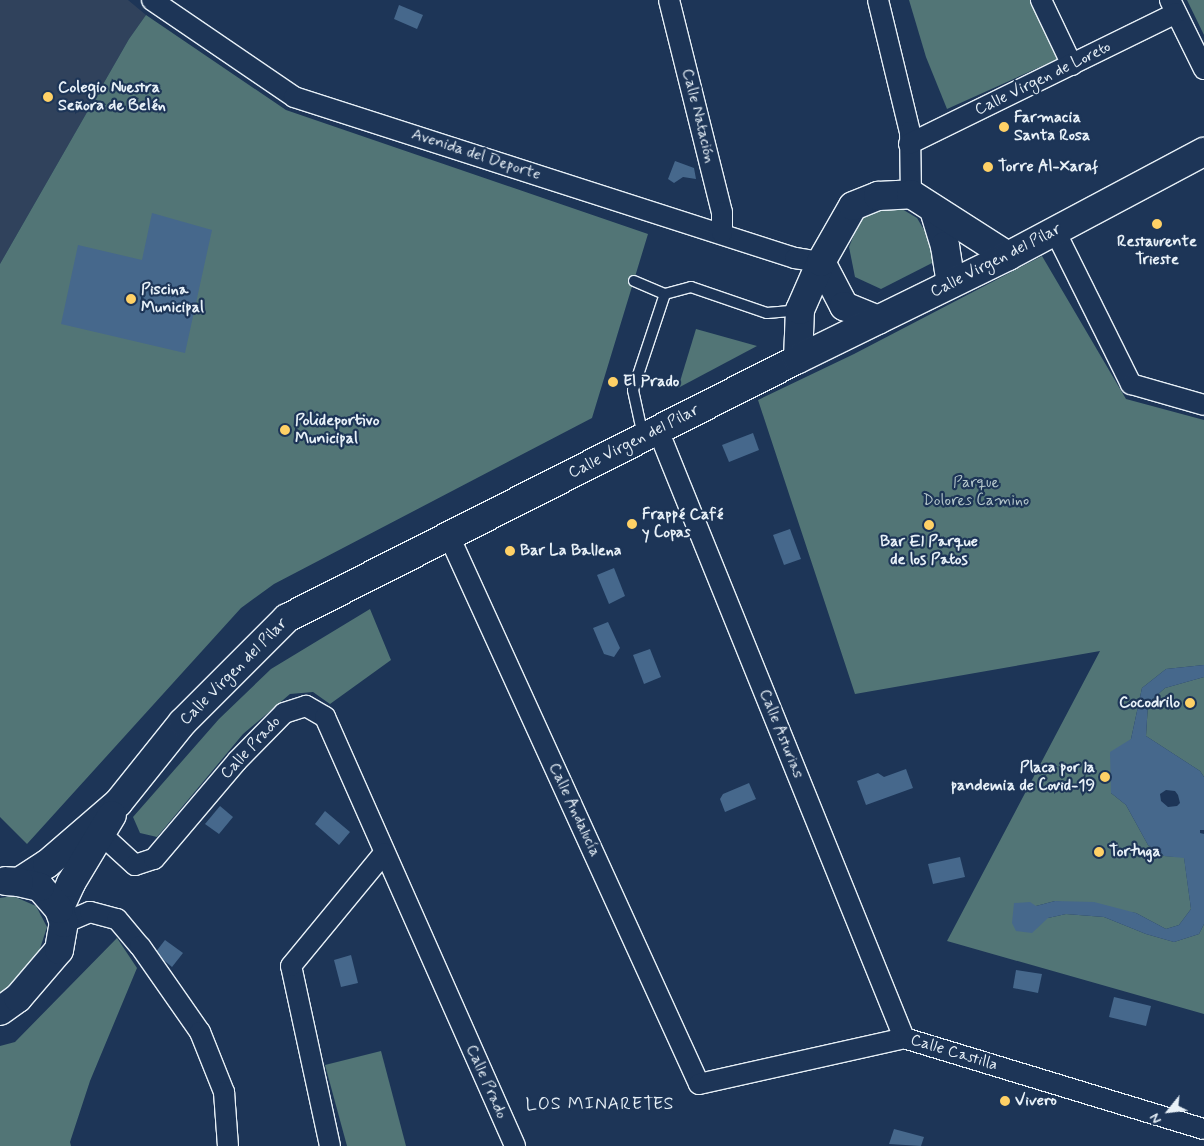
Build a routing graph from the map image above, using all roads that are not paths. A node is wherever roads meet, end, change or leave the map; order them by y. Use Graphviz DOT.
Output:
graph roads {
  1 [pos="152,0"];
  2 [pos="669,0"];
  3 [pos="878,0"];
  4 [pos="1041,0"];
  5 [pos="1173,7"];
  6 [pos="1072,65"];
  7 [pos="1204,69"];
  8 [pos="909,144"];
  9 [pos="1204,152"];
  10 [pos="911,194"];
  11 [pos="934,210"];
  12 [pos="1055,231"];
  13 [pos="722,233"];
  14 [pos="1008,256"];
  15 [pos="821,262"];
  16 [pos="634,281"];
  17 [pos="950,284"];
  18 [pos="665,294"];
  19 [pos="800,310"];
  20 [pos="878,320"];
  21 [pos="798,359"];
  22 [pos="1204,405"];
  23 [pos="651,434"];
  24 [pos="449,536"];
  25 [pos="118,803"];
  26 [pos="101,834"];
  27 [pos="384,853"];
  28 [pos="10,882"];
  29 [pos="62,916"];
  30 [pos="0,1011"];
  31 [pos="904,1038"];
  32 [pos="699,1084"];
  33 [pos="1204,1129"];
  34 [pos="228,1146"];
  35 [pos="330,1146"];
  36 [pos="514,1146"];
  1 -- 13 [label="street, Avenida del Deporte"];
  2 -- 13 [label="street, Calle Natación"];
  3 -- 8 [label="street"];
  4 -- 6 [label="street"];
  5 -- 6 [label="street, Calle Virgen de Loreto"];
  5 -- 7 [label="street"];
  6 -- 8 [label="street, Calle Virgen de Loreto"];
  8 -- 10 [label="street"];
  9 -- 12 [label="main road, Calle Virgen del Pilar"];
  10 -- 11 [label="main road"];
  10 -- 15 [label="main road"];
  11 -- 14 [label="main road"];
  11 -- 17 [label="main road"];
  12 -- 14 [label="main road, Calle Virgen del Pilar"];
  12 -- 22 [label="street"];
  13 -- 15 [label="street, Avenida del Deporte"];
  14 -- 17 [label="main road, Calle Virgen del Pilar"];
  15 -- 19 [label="main road"];
  15 -- 20 [label="main road"];
  16 -- 18 [label="lane"];
  17 -- 20 [label="main road, Calle Virgen del Pilar"];
  18 -- 19 [label="lane"];
  18 -- 23 [label="lane"];
  19 -- 21 [label="main road"];
  20 -- 21 [label="main road, Calle Virgen del Pilar"];
  21 -- 23 [label="main road, Calle Virgen del Pilar"];
  23 -- 24 [label="main road, Calle Virgen del Pilar"];
  23 -- 31 [label="street, Calle Asturias"];
  24 -- 25 [label="main road, Calle Virgen del Pilar"];
  24 -- 32 [label="street, Calle Andalucía"];
  25 -- 26 [label="main road, Calle Virgen del Pilar"];
  25 -- 28 [label="main road, Calle Virgen del Pilar"];
  26 -- 27 [label="street, Calle Prado"];
  26 -- 29 [label="main road, Calle Virgen del Pilar"];
  27 -- 35 [label="street"];
  27 -- 36 [label="street, Calle Prado"];
  28 -- 29 [label="main road"];
  29 -- 30 [label="main road, Calle Virgen del Pilar"];
  29 -- 34 [label="street"];
  31 -- 32 [label="street, Calle Castilla"];
  31 -- 33 [label="street, Calle Castilla"];
}
